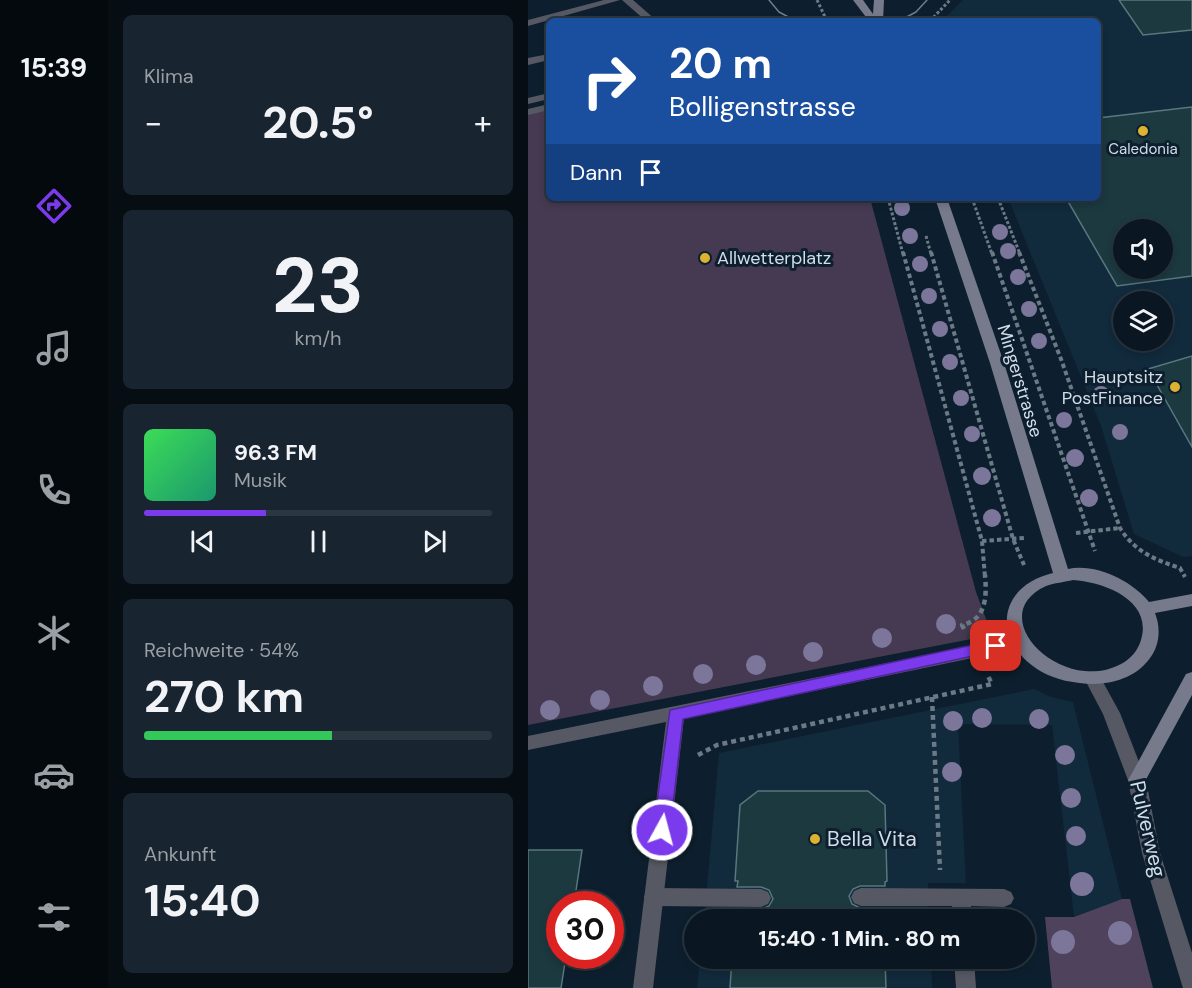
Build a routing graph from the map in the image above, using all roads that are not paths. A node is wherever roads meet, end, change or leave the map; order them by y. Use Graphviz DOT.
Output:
graph roads {
  1 [pos="615,0"];
  2 [pos="627,0"];
  3 [pos="858,0"];
  4 [pos="879,0"];
  5 [pos="567,17"];
  6 [pos="648,18"];
  7 [pos="873,18"];
  8 [pos="876,18"];
  9 [pos="546,20"];
  10 [pos="528,23"];
  11 [pos="546,58"];
  12 [pos="528,60"];
  13 [pos="546,97"];
  14 [pos="528,101"];
  15 [pos="546,108"];
  16 [pos="528,112"];
  17 [pos="942,201"];
  18 [pos="1062,575"];
  19 [pos="1192,600"];
  20 [pos="1145,609"];
  21 [pos="1020,642"];
  22 [pos="1092,678"];
  23 [pos="1192,679"];
  24 [pos="676,714"];
  25 [pos="528,743"];
  26 [pos="1137,780"];
  27 [pos="654,897"];
  28 [pos="761,897"];
  29 [pos="861,897"];
  30 [pos="951,898"];
  31 [pos="1004,898"];
  32 [pos="956,909"];
  33 [pos="965,969"];
  34 [pos="1192,985"];
  35 [pos="643,988"];
  36 [pos="966,988"];
  1 -- 5 [label="street"];
  2 -- 6 [label="street"];
  3 -- 7 [label="main road"];
  4 -- 8 [label="main road"];
  9 -- 10 [label="street"];
  11 -- 12 [label="street"];
  13 -- 14 [label="street"];
  15 -- 16 [label="street"];
  17 -- 18 [label="main road, Mingerstrasse"];
  18 -- 20 [label="main road"];
  18 -- 21 [label="main road"];
  19 -- 20 [label="main road"];
  20 -- 22 [label="main road"];
  21 -- 22 [label="main road"];
  21 -- 24 [label="street"];
  22 -- 26 [label="street, Pulverweg"];
  23 -- 26 [label="main road"];
  24 -- 25 [label="street"];
  24 -- 27 [label="street"];
  26 -- 34 [label="street, Pulverweg"];
  27 -- 28 [label="street"];
  27 -- 35 [label="street"];
  29 -- 30 [label="street"];
  30 -- 31 [label="street"];
  30 -- 32 [label="street"];
  33 -- 36 [label="street"];
}
